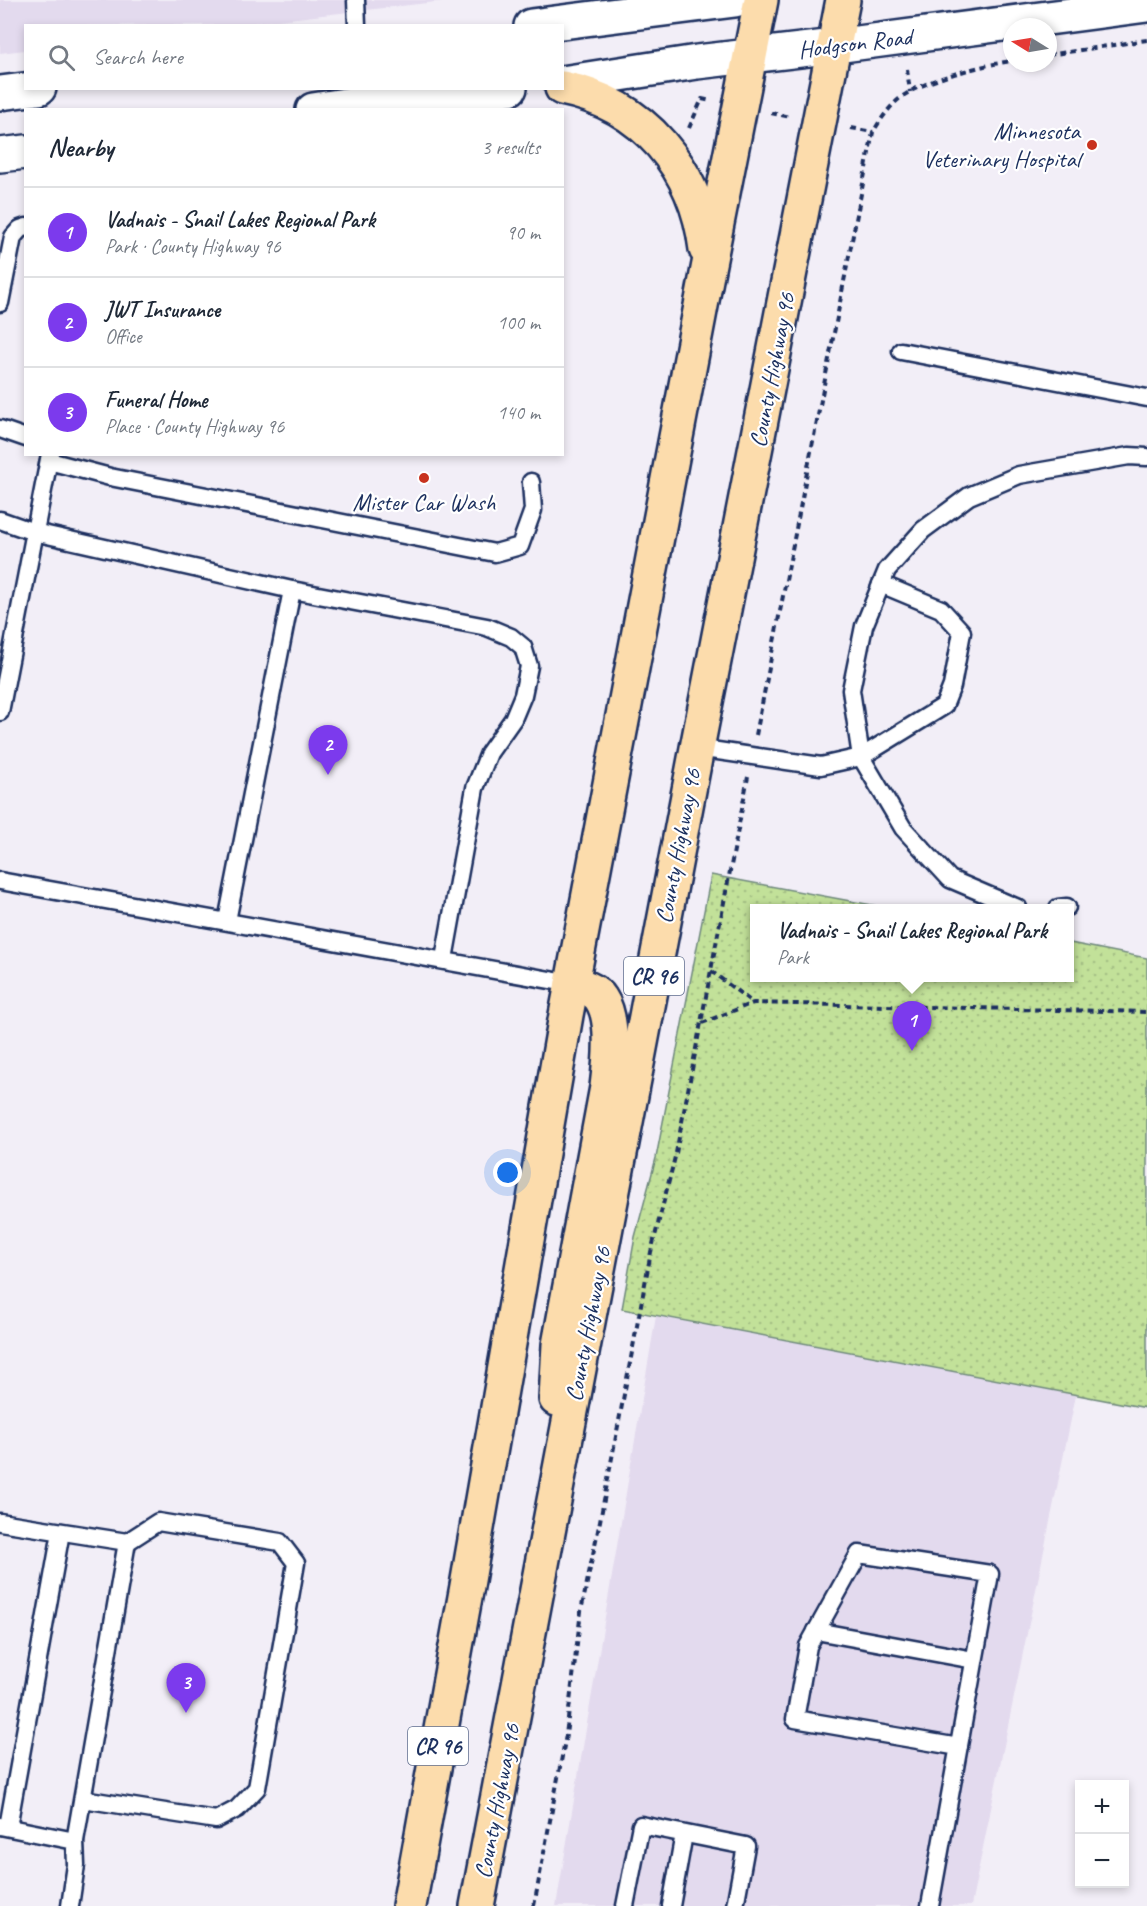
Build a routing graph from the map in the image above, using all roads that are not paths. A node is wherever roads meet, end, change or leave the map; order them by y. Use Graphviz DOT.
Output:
graph roads {
  1 [pos="356,0"];
  2 [pos="735,0"];
  3 [pos="761,0"];
  4 [pos="843,0"];
  5 [pos="1147,5"];
  6 [pos="357,24"];
  7 [pos="547,24"];
  8 [pos="836,46"];
  9 [pos="751,55"];
  10 [pos="564,83"];
  11 [pos="564,88"];
  12 [pos="24,90"];
  13 [pos="487,90"];
  14 [pos="0,93"];
  15 [pos="325,108"];
  16 [pos="24,152"];
  17 [pos="0,155"];
  18 [pos="19,232"];
  19 [pos="708,269"];
  20 [pos="0,303"];
  21 [pos="901,351"];
  22 [pos="1147,398"];
  23 [pos="0,429"];
  24 [pos="24,437"];
  25 [pos="1147,457"];
  26 [pos="49,458"];
  27 [pos="531,482"];
  28 [pos="0,520"];
  29 [pos="34,532"];
  30 [pos="881,584"];
  31 [pos="292,590"];
  32 [pos="0,712"];
  33 [pos="697,748"];
  34 [pos="861,757"];
  35 [pos="0,881"];
  36 [pos="1007,904"];
  37 [pos="227,921"];
  38 [pos="444,959"];
  39 [pos="572,984"];
  40 [pos="551,1517"];
  41 [pos="0,1522"];
  42 [pos="61,1532"];
  43 [pos="127,1542"];
  44 [pos="816,1631"];
  45 [pos="974,1660"];
  46 [pos="959,1747"];
  47 [pos="83,1799"];
  48 [pos="4,1826"];
  49 [pos="684,1834"];
  50 [pos="75,1841"];
  51 [pos="70,1906"];
  52 [pos="409,1906"];
  53 [pos="477,1906"];
  54 [pos="625,1906"];
  55 [pos="671,1906"];
  56 [pos="735,1906"];
  57 [pos="930,1906"];
  1 -- 6 [label="lane"];
  2 -- 7 [label="main road"];
  3 -- 9 [label="main road, CR 96"];
  4 -- 8 [label="main road, County Highway 96 / CR 96"];
  5 -- 8 [label="main road, Hodgson Road"];
  8 -- 9 [label="main road, Hodgson Road"];
  8 -- 33 [label="main road, County Highway 96 / CR 96"];
  9 -- 10 [label="main road, Hodgson Road"];
  9 -- 19 [label="main road, CR 96"];
  11 -- 19 [label="main road"];
  12 -- 14 [label="main road"];
  13 -- 15 [label="main road"];
  16 -- 17 [label="main road"];
  18 -- 20 [label="lane"];
  19 -- 39 [label="main road, CR 96"];
  21 -- 22 [label="lane"];
  23 -- 24 [label="lane"];
  25 -- 30 [label="lane"];
  26 -- 27 [label="lane"];
  26 -- 29 [label="lane"];
  28 -- 29 [label="lane"];
  29 -- 31 [label="lane"];
  29 -- 32 [label="lane"];
  30 -- 34 [label="lane"];
  30 -- 34 [label="lane"];
  31 -- 37 [label="lane"];
  31 -- 38 [label="lane"];
  33 -- 34 [label="lane"];
  33 -- 40 [label="main road, County Highway 96 / CR 96"];
  34 -- 36 [label="lane"];
  35 -- 37 [label="lane"];
  37 -- 38 [label="lane"];
  38 -- 39 [label="lane"];
  39 -- 40 [label="main road"];
  39 -- 52 [label="main road, CR 96"];
  40 -- 53 [label="main road, County Highway 96 / CR 96"];
  41 -- 42 [label="lane"];
  42 -- 43 [label="lane"];
  42 -- 48 [label="lane"];
  43 -- 47 [label="lane"];
  43 -- 47 [label="lane"];
  44 -- 45 [label="lane"];
  44 -- 45 [label="lane"];
  44 -- 46 [label="lane"];
  45 -- 46 [label="lane"];
  46 -- 57 [label="lane"];
  47 -- 50 [label="lane"];
  48 -- 50 [label="lane"];
  49 -- 54 [label="lane"];
  49 -- 55 [label="lane"];
  49 -- 56 [label="lane"];
  50 -- 51 [label="lane"];
}
